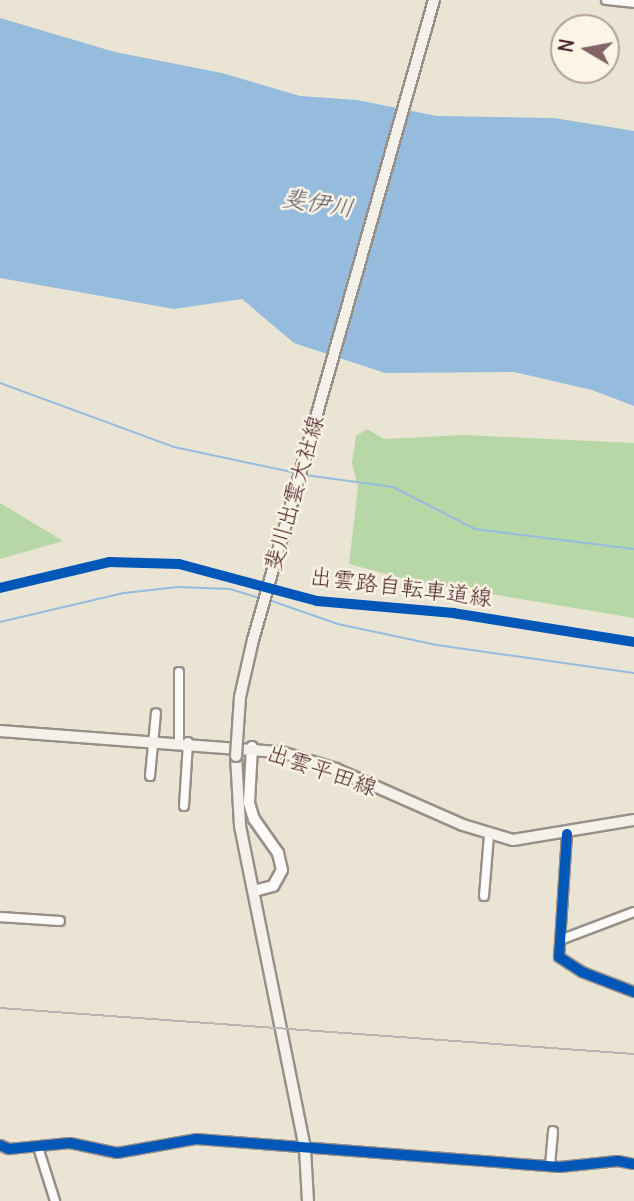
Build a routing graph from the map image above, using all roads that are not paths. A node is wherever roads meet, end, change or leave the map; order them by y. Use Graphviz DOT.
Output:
graph roads {
  1 [pos="434,0"];
  2 [pos="606,0"];
  3 [pos="634,3"];
  4 [pos="178,672"];
  5 [pos="156,713"];
  6 [pos="0,731"];
  7 [pos="153,740"];
  8 [pos="184,742"];
  9 [pos="252,747"];
  10 [pos="150,776"];
  11 [pos="184,806"];
  12 [pos="634,820"];
  13 [pos="567,834"];
  14 [pos="489,835"];
  15 [pos="254,891"];
  16 [pos="484,896"];
  17 [pos="634,912"];
  18 [pos="0,917"];
  19 [pos="60,921"];
  20 [pos="560,940"];
  21 [pos="634,992"];
  22 [pos="553,1131"];
  23 [pos="0,1145"];
  24 [pos="38,1147"];
  25 [pos="304,1149"];
  26 [pos="634,1164"];
  27 [pos="550,1166"];
  28 [pos="55,1201"];
  29 [pos="307,1201"];
  1 -- 15 [label="main road, 斐川出雲大社線, bridge"];
  2 -- 3 [label="street"];
  4 -- 8 [label="street"];
  5 -- 7 [label="street"];
  6 -- 7 [label="main road, 出雲平田線"];
  7 -- 8 [label="main road, 出雲平田線"];
  7 -- 10 [label="street"];
  8 -- 9 [label="main road, 出雲平田線"];
  8 -- 11 [label="street"];
  9 -- 14 [label="main road, 出雲平田線"];
  9 -- 15 [label="street"];
  12 -- 13 [label="main road, 出雲平田線"];
  13 -- 14 [label="main road, 出雲平田線"];
  13 -- 20 [label="street"];
  14 -- 16 [label="street"];
  15 -- 25 [label="main road, 斐川出雲大社線"];
  17 -- 20 [label="street"];
  18 -- 19 [label="street"];
  20 -- 21 [label="street"];
  22 -- 27 [label="street"];
  23 -- 24 [label="street"];
  24 -- 25 [label="street"];
  24 -- 28 [label="street"];
  25 -- 27 [label="street"];
  25 -- 29 [label="main road, 斐川出雲大社線"];
  26 -- 27 [label="street"];
}
